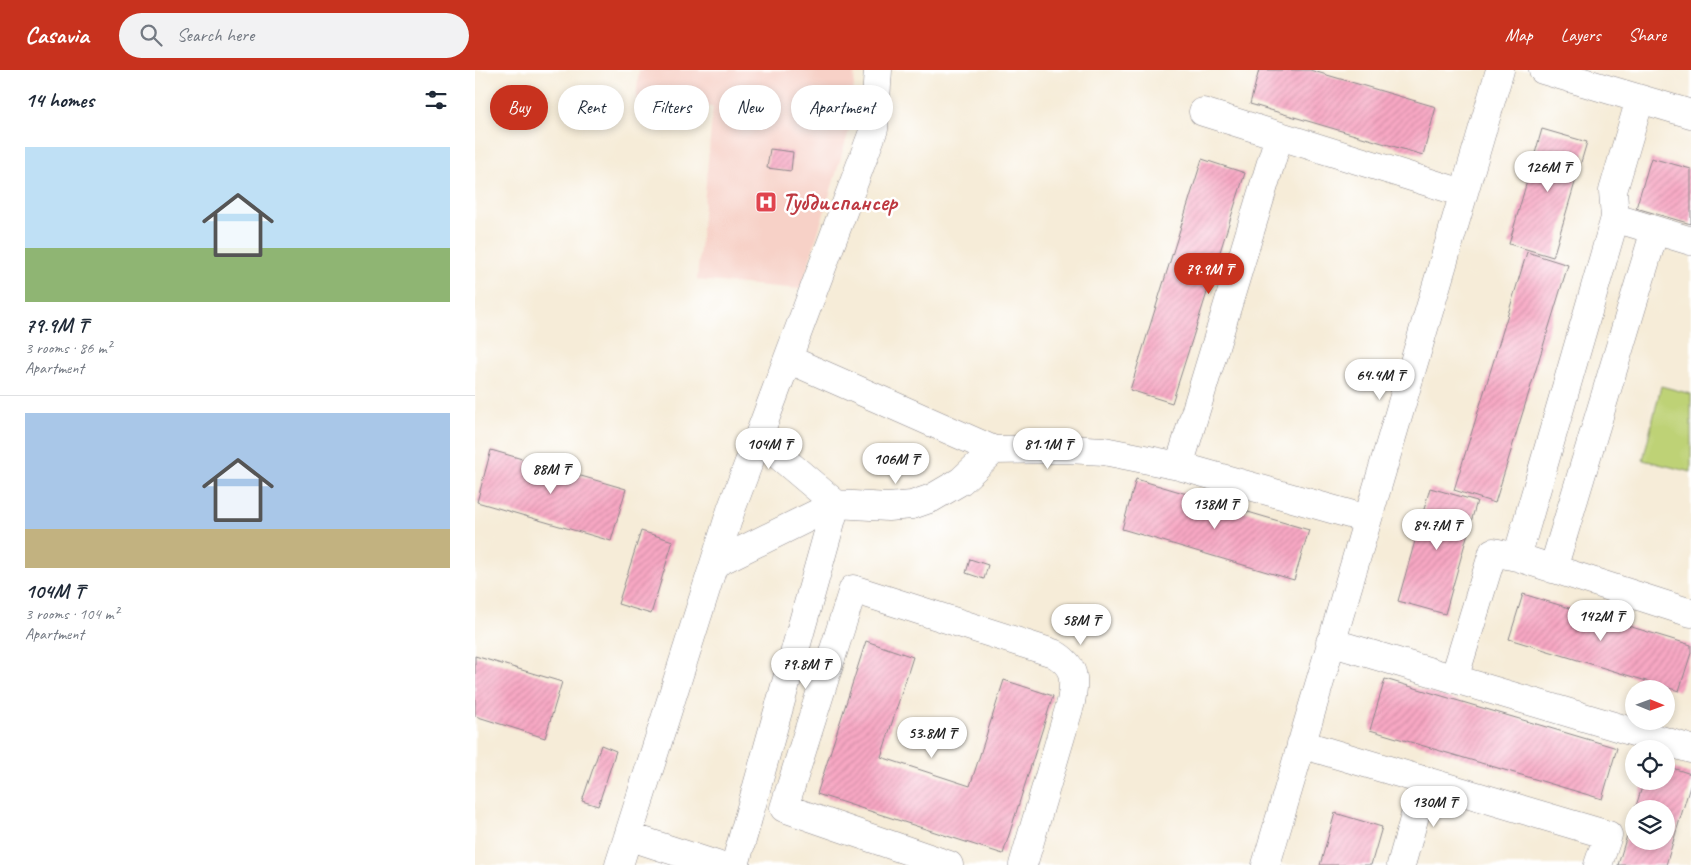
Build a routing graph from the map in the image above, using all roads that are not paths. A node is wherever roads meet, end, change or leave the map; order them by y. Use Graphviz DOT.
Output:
graph roads {
  1 [pos="878,70"];
  2 [pos="1500,70"];
  3 [pos="1543,70"];
  4 [pos="1641,99"];
  5 [pos="1203,112"];
  6 [pos="1691,114"];
  7 [pos="1279,136"];
  8 [pos="1463,193"];
  9 [pos="1615,218"];
  10 [pos="1655,230"];
  11 [pos="1691,241"];
  12 [pos="788,359"];
  13 [pos="759,438"];
  14 [pos="994,450"];
  15 [pos="1179,466"];
  16 [pos="836,504"];
  17 [pos="1367,519"];
  18 [pos="1517,557"];
  19 [pos="714,564"];
  20 [pos="1553,569"];
  21 [pos="1691,613"];
  22 [pos="1330,642"];
  23 [pos="1454,679"];
  24 [pos="1301,744"];
  25 [pos="1691,749"];
  26 [pos="1425,780"];
  27 [pos="628,836"];
  28 [pos="619,865"];
  29 [pos="717,865"];
  30 [pos="735,865"];
  31 [pos="949,865"];
  32 [pos="1023,865"];
  33 [pos="1266,865"];
  34 [pos="1401,865"];
  35 [pos="1598,865"];
  1 -- 12 [label="street"];
  2 -- 8 [label="street"];
  3 -- 4 [label="street"];
  4 -- 6 [label="street"];
  4 -- 9 [label="street"];
  5 -- 7 [label="street"];
  7 -- 8 [label="street"];
  7 -- 15 [label="street"];
  8 -- 17 [label="street"];
  9 -- 10 [label="street"];
  9 -- 18 [label="street"];
  10 -- 11 [label="street"];
  10 -- 20 [label="street"];
  12 -- 13 [label="street"];
  12 -- 14 [label="street"];
  13 -- 16 [label="street"];
  13 -- 19 [label="street"];
  14 -- 15 [label="street"];
  14 -- 16 [label="street"];
  15 -- 17 [label="street"];
  16 -- 19 [label="street"];
  16 -- 30 [label="street"];
  17 -- 22 [label="street"];
  18 -- 20 [label="street"];
  18 -- 23 [label="street"];
  19 -- 27 [label="street"];
  20 -- 21 [label="street"];
  22 -- 23 [label="street"];
  22 -- 24 [label="street"];
  23 -- 25 [label="street"];
  24 -- 26 [label="street"];
  24 -- 33 [label="street"];
  26 -- 34 [label="street"];
  26 -- 35 [label="street"];
  27 -- 28 [label="street"];
  27 -- 29 [label="street"];
  31 -- 32 [label="street"];
}
